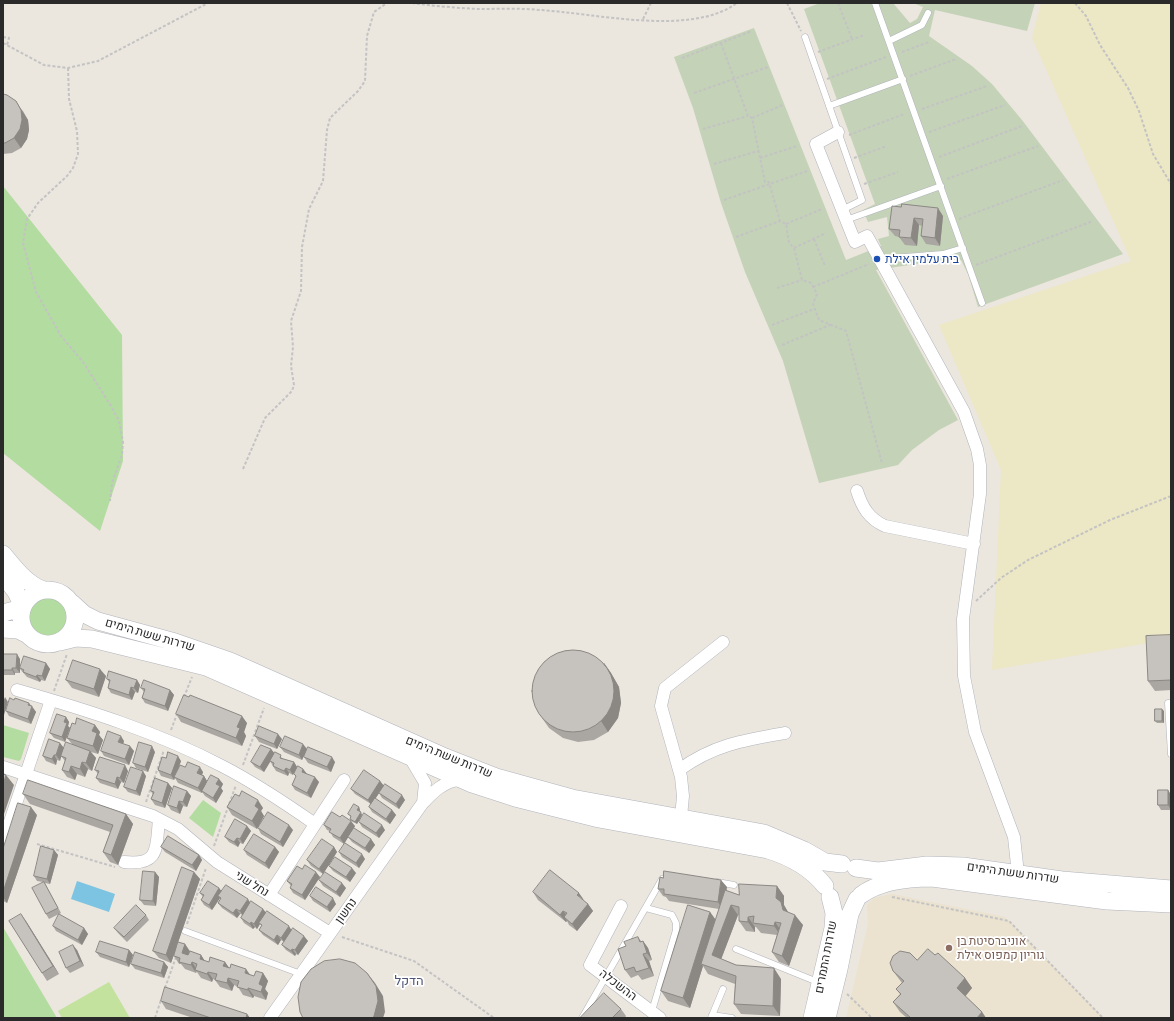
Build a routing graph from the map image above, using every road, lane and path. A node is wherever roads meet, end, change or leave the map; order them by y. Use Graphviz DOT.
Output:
graph roads {
  1 [pos="208,3"];
  2 [pos="387,3"];
  3 [pos="412,3"];
  4 [pos="651,3"];
  5 [pos="737,3"];
  6 [pos="787,3"];
  7 [pos="838,3"];
  8 [pos="875,3"];
  9 [pos="1075,3"];
  10 [pos="928,13"];
  11 [pos="643,19"];
  12 [pos="752,31"];
  13 [pos="864,35"];
  14 [pos="3,37"];
  15 [pos="805,37"];
  16 [pos="852,40"];
  17 [pos="889,42"];
  18 [pos="929,42"];
  19 [pos="3,43"];
  20 [pos="721,43"];
  21 [pos="7,45"];
  22 [pos="811,55"];
  23 [pos="894,55"];
  24 [pos="886,57"];
  25 [pos="682,58"];
  26 [pos="956,59"];
  27 [pos="768,67"];
  28 [pos="68,68"];
  29 [pos="734,79"];
  30 [pos="903,79"];
  31 [pos="820,81"];
  32 [pos="987,86"];
  33 [pos="694,93"];
  34 [pos="1005,105"];
  35 [pos="783,106"];
  36 [pos="829,106"];
  37 [pos="914,112"];
  38 [pos="904,114"];
  39 [pos="748,116"];
  40 [pos="752,118"];
  41 [pos="1022,126"];
  42 [pos="703,129"];
  43 [pos="922,134"];
  44 [pos="839,136"];
  45 [pos="797,146"];
  46 [pos="887,146"];
  47 [pos="1038,146"];
  48 [pos="758,151"];
  49 [pos="760,158"];
  50 [pos="931,160"];
  51 [pos="848,161"];
  52 [pos="714,164"];
  53 [pos="807,171"];
  54 [pos="898,172"];
  55 [pos="1063,180"];
  56 [pos="940,184"];
  57 [pos="1171,184"];
  58 [pos="770,185"];
  59 [pos="858,187"];
  60 [pos="724,200"];
  61 [pos="822,210"];
  62 [pos="844,215"];
  63 [pos="780,221"];
  64 [pos="953,221"];
  65 [pos="1093,221"];
  66 [pos="786,224"];
  67 [pos="826,233"];
  68 [pos="736,237"];
  69 [pos="814,239"];
  70 [pos="794,248"];
  71 [pos="963,248"];
  72 [pos="880,259"];
  73 [pos="825,266"];
  74 [pos="970,267"];
  75 [pos="802,280"];
  76 [pos="813,287"];
  77 [pos="777,288"];
  78 [pos="982,303"];
  79 [pos="814,309"];
  80 [pos="772,325"];
  81 [pos="830,325"];
  82 [pos="782,345"];
  83 [pos="882,462"];
  84 [pos="243,469"];
  85 [pos="857,491"];
  86 [pos="1171,496"];
  87 [pos="110,501"];
  88 [pos="974,544"];
  89 [pos="3,554"];
  90 [pos="3,575"];
  91 [pos="3,582"];
  92 [pos="44,590"];
  93 [pos="3,596"];
  94 [pos="974,602"];
  95 [pos="72,603"];
  96 [pos="22,607"];
  97 [pos="3,613"];
  98 [pos="3,628"];
  99 [pos="28,636"];
  100 [pos="66,640"];
  101 [pos="723,642"];
  102 [pos="17,690"];
  103 [pos="51,700"];
  104 [pos="1171,703"];
  105 [pos="785,733"];
  106 [pos="1171,754"];
  107 [pos="409,756"];
  108 [pos="3,767"];
  109 [pos="679,770"];
  110 [pos="26,774"];
  111 [pos="461,779"];
  112 [pos="344,780"];
  113 [pos="422,804"];
  114 [pos="681,817"];
  115 [pos="160,819"];
  116 [pos="315,824"];
  117 [pos="3,839"];
  118 [pos="37,844"];
  119 [pos="121,865"];
  120 [pos="849,866"];
  121 [pos="666,873"];
  122 [pos="1018,874"];
  123 [pos="711,881"];
  124 [pos="734,885"];
  125 [pos="1171,889"];
  126 [pos="828,892"];
  127 [pos="269,895"];
  128 [pos="889,896"];
  129 [pos="859,897"];
  130 [pos="1171,904"];
  131 [pos="621,906"];
  132 [pos="646,908"];
  133 [pos="185,931"];
  134 [pos="330,933"];
  135 [pos="736,949"];
  136 [pos="301,974"];
  137 [pos="607,977"];
  138 [pos="829,984"];
  139 [pos="723,989"];
  140 [pos="656,1015"];
  141 [pos="711,1017"];
  142 [pos="270,1018"];
  143 [pos="494,1018"];
  144 [pos="582,1018"];
  145 [pos="732,1018"];
  146 [pos="812,1018"];
  147 [pos="827,1018"];
  148 [pos="872,1018"];
  149 [pos="1103,1018"];
  1 -- 28 [label="path"];
  2 -- 84 [label="path"];
  3 -- 11 [label="path"];
  4 -- 11 [label="path"];
  5 -- 11 [label="path"];
  6 -- 15 [label="path"];
  7 -- 16 [label="path"];
  8 -- 17 [label="lane"];
  9 -- 57 [label="path"];
  10 -- 17 [label="lane"];
  12 -- 20 [label="path"];
  13 -- 16 [label="path"];
  14 -- 21 [label="path"];
  15 -- 22 [label="lane"];
  16 -- 22 [label="path"];
  17 -- 23 [label="lane"];
  18 -- 23 [label="path"];
  19 -- 21 [label="path"];
  20 -- 25 [label="path"];
  20 -- 29 [label="path"];
  21 -- 28 [label="path"];
  22 -- 31 [label="lane"];
  23 -- 30 [label="lane"];
  24 -- 31 [label="path"];
  26 -- 30 [label="path"];
  27 -- 29 [label="path"];
  28 -- 87 [label="path"];
  29 -- 33 [label="path"];
  29 -- 39 [label="path"];
  30 -- 36 [label="lane"];
  30 -- 37 [label="lane"];
  31 -- 36 [label="lane"];
  32 -- 37 [label="path"];
  34 -- 43 [label="path"];
  35 -- 40 [label="path"];
  36 -- 44 [label="lane"];
  37 -- 43 [label="lane"];
  38 -- 44 [label="path"];
  39 -- 40 [label="path"];
  39 -- 42 [label="path"];
  40 -- 48 [label="path"];
  41 -- 50 [label="path"];
  43 -- 50 [label="lane"];
  44 -- 51 [label="lane"];
  44 -- 62 [label="street"];
  45 -- 49 [label="path"];
  46 -- 51 [label="path"];
  47 -- 56 [label="path"];
  48 -- 49 [label="path"];
  48 -- 52 [label="path"];
  49 -- 58 [label="path"];
  50 -- 56 [label="lane"];
  51 -- 59 [label="lane"];
  53 -- 58 [label="path"];
  54 -- 59 [label="path"];
  55 -- 64 [label="path"];
  56 -- 62 [label="lane"];
  56 -- 64 [label="lane"];
  58 -- 60 [label="path"];
  58 -- 63 [label="path"];
  59 -- 62 [label="lane"];
  61 -- 66 [label="path"];
  62 -- 72 [label="street"];
  63 -- 66 [label="path"];
  63 -- 68 [label="path"];
  64 -- 71 [label="lane"];
  65 -- 74 [label="path"];
  66 -- 70 [label="path"];
  67 -- 69 [label="path"];
  69 -- 70 [label="path"];
  69 -- 73 [label="path"];
  70 -- 75 [label="path"];
  71 -- 72 [label="lane"];
  71 -- 74 [label="lane"];
  72 -- 76 [label="path"];
  72 -- 88 [label="street"];
  74 -- 78 [label="lane"];
  75 -- 76 [label="path"];
  75 -- 77 [label="path"];
  76 -- 79 [label="path"];
  79 -- 80 [label="path"];
  79 -- 81 [label="path"];
  81 -- 82 [label="path"];
  81 -- 83 [label="path"];
  85 -- 88 [label="street"];
  86 -- 94 [label="path"];
  88 -- 122 [label="street"];
  89 -- 92 [label="main road"];
  90 -- 96 [label="main road"];
  91 -- 93 [label="main road"];
  92 -- 95 [label="main road"];
  92 -- 96 [label="main road"];
  95 -- 100 [label="main road"];
  95 -- 114 [label="main road, שדרות ששת הימים"];
  96 -- 97 [label="main road"];
  96 -- 99 [label="main road"];
  98 -- 99 [label="main road"];
  99 -- 100 [label="main road"];
  100 -- 103 [label="path"];
  100 -- 107 [label="main road, שדרות ששת הימים"];
  101 -- 109 [label="street"];
  102 -- 103 [label="street"];
  103 -- 110 [label="street"];
  103 -- 116 [label="street"];
  104 -- 106 [label="lane"];
  105 -- 109 [label="street"];
  107 -- 111 [label="main road, שדרות ששת הימים"];
  107 -- 113 [label="street, נחשון"];
  108 -- 110 [label="street, נחל שני"];
  109 -- 114 [label="street"];
  110 -- 115 [label="street, נחל שני"];
  110 -- 117 [label="street"];
  111 -- 113 [label="street, נחשון"];
  111 -- 126 [label="main road, שדרות ששת הימים"];
  112 -- 116 [label="street"];
  113 -- 134 [label="street, נחשון"];
  114 -- 120 [label="main road, שדרות ששת הימים"];
  115 -- 119 [label="street"];
  115 -- 127 [label="street, נחל שני"];
  116 -- 127 [label="street"];
  118 -- 119 [label="path"];
  120 -- 122 [label="main road, שדרות ששת הימים"];
  120 -- 126 [label="main road"];
  120 -- 129 [label="main road"];
  121 -- 132 [label="lane"];
  122 -- 125 [label="main road, שדרות ששת הימים"];
  123 -- 124 [label="lane"];
  126 -- 129 [label="main road"];
  126 -- 138 [label="main road, שדרות התמרים"];
  127 -- 134 [label="street, נחל שני"];
  128 -- 149 [label="path"];
  129 -- 130 [label="main road, שדרות ששת הימים"];
  129 -- 138 [label="main road, שדרות התמרים"];
  131 -- 137 [label="street, ההשכלה"];
  132 -- 137 [label="lane"];
  132 -- 140 [label="lane"];
  133 -- 136 [label="lane"];
  134 -- 136 [label="street, נחשון"];
  134 -- 143 [label="path"];
  135 -- 138 [label="lane"];
  136 -- 142 [label="street, נחשון"];
  137 -- 140 [label="street, ההשכלה"];
  137 -- 144 [label="lane"];
  138 -- 146 [label="main road, שדרות התמרים"];
  138 -- 147 [label="main road, שדרות התמרים"];
  138 -- 148 [label="path"];
  139 -- 141 [label="lane"];
  141 -- 145 [label="lane"];
}
